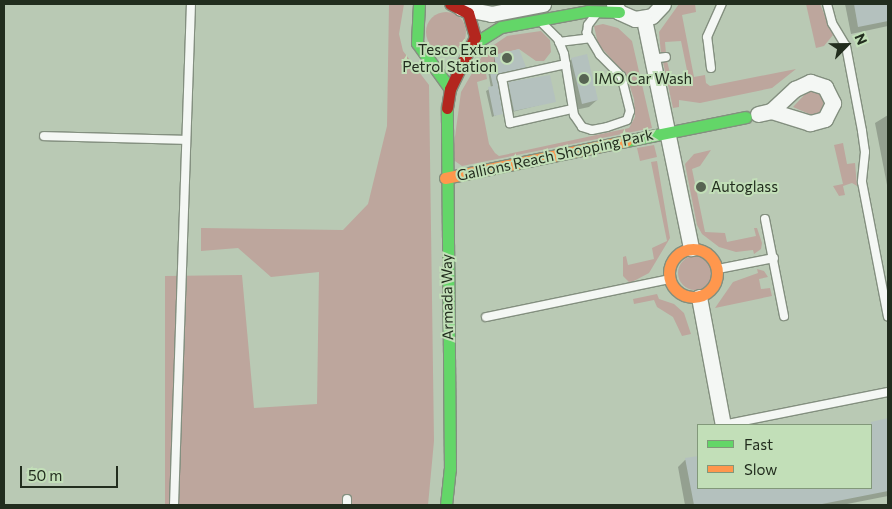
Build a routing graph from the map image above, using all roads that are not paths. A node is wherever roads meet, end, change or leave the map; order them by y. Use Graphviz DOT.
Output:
graph roads {
  1 [pos="191,4"];
  2 [pos="419,4"];
  3 [pos="440,4"];
  4 [pos="543,4"];
  5 [pos="662,4"];
  6 [pos="722,4"];
  7 [pos="827,4"];
  8 [pos="455,5"];
  9 [pos="611,8"];
  10 [pos="644,19"];
  11 [pos="537,20"];
  12 [pos="416,25"];
  13 [pos="590,38"];
  14 [pos="559,42"];
  15 [pos="472,46"];
  16 [pos="464,56"];
  17 [pos="429,58"];
  18 [pos="566,64"];
  19 [pos="711,68"];
  20 [pos="450,89"];
  21 [pos="572,109"];
  22 [pos="758,114"];
  23 [pos="666,132"];
  24 [pos="44,136"];
  25 [pos="186,140"];
  26 [pos="445,178"];
  27 [pos="765,219"];
  28 [pos="691,248"];
  29 [pos="774,258"];
  30 [pos="718,269"];
  31 [pos="670,279"];
  32 [pos="699,297"];
  33 [pos="784,316"];
  34 [pos="888,317"];
  35 [pos="486,318"];
  36 [pos="888,392"];
  37 [pos="723,424"];
  38 [pos="728,424"];
  39 [pos="174,505"];
  40 [pos="446,505"];
  1 -- 25 [label="lane"];
  2 -- 12 [label="street"];
  3 -- 12 [label="street"];
  4 -- 8 [label="street"];
  5 -- 10 [label="street"];
  6 -- 19 [label="lane"];
  7 -- 34 [label="lane"];
  8 -- 15 [label="street"];
  9 -- 10 [label="street"];
  9 -- 11 [label="street"];
  9 -- 13 [label="lane"];
  10 -- 23 [label="street, Gallions Reach Shopping Park"];
  11 -- 14 [label="lane"];
  11 -- 15 [label="street"];
  12 -- 17 [label="street"];
  13 -- 14 [label="lane"];
  13 -- 21 [label="lane"];
  14 -- 18 [label="lane"];
  15 -- 16 [label="street, Armada Way"];
  16 -- 17 [label="street"];
  16 -- 20 [label="street, Armada Way"];
  17 -- 20 [label="street"];
  18 -- 21 [label="lane"];
  18 -- 21 [label="lane"];
  20 -- 26 [label="street, Armada Way"];
  22 -- 23 [label="street, Gallions Reach Shopping Park"];
  23 -- 26 [label="street, Gallions Reach Shopping Park"];
  23 -- 28 [label="street, Gallions Reach Shopping Park"];
  24 -- 25 [label="lane"];
  25 -- 39 [label="lane"];
  26 -- 40 [label="street, Armada Way"];
  27 -- 29 [label="lane"];
  28 -- 30 [label="street"];
  28 -- 31 [label="street"];
  29 -- 30 [label="lane"];
  29 -- 33 [label="lane"];
  30 -- 32 [label="street"];
  31 -- 32 [label="street"];
  31 -- 35 [label="lane"];
  32 -- 37 [label="street"];
  36 -- 38 [label="lane"];
}
